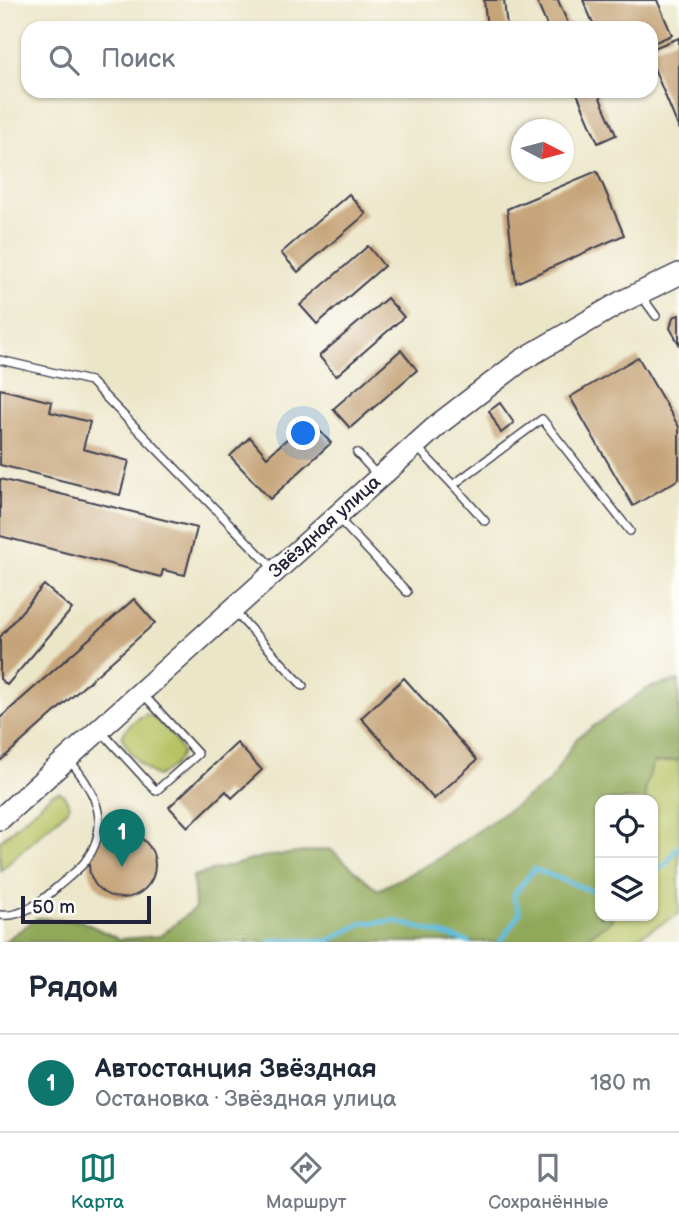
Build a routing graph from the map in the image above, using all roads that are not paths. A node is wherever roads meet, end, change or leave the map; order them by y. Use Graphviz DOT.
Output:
graph roads {
  1 [pos="679,274"];
  2 [pos="640,293"];
  3 [pos="656,316"];
  4 [pos="0,360"];
  5 [pos="415,445"];
  6 [pos="358,453"];
  7 [pos="379,478"];
  8 [pos="453,485"];
  9 [pos="337,516"];
  10 [pos="485,522"];
  11 [pos="630,531"];
  12 [pos="275,571"];
  13 [pos="407,592"];
  14 [pos="233,610"];
  15 [pos="303,686"];
  16 [pos="141,693"];
  17 [pos="100,730"];
  18 [pos="68,759"];
  19 [pos="0,820"];
  20 [pos="0,915"];
  1 -- 2 [label="main road, Звёздная улица"];
  2 -- 3 [label="lane"];
  2 -- 5 [label="main road, Звёздная улица"];
  4 -- 12 [label="lane"];
  5 -- 7 [label="main road, Звёздная улица"];
  5 -- 8 [label="lane"];
  6 -- 7 [label="lane"];
  7 -- 9 [label="main road, Звёздная улица"];
  8 -- 10 [label="lane"];
  8 -- 11 [label="lane"];
  9 -- 12 [label="main road, Звёздная улица"];
  9 -- 13 [label="lane"];
  12 -- 14 [label="main road, Звёздная улица"];
  14 -- 15 [label="lane"];
  14 -- 16 [label="main road, Звёздная улица"];
  16 -- 17 [label="main road, Звёздная улица"];
  16 -- 17 [label="lane"];
  17 -- 18 [label="main road, Звёздная улица"];
  18 -- 19 [label="main road, Звёздная улица"];
  18 -- 20 [label="lane"];
}
